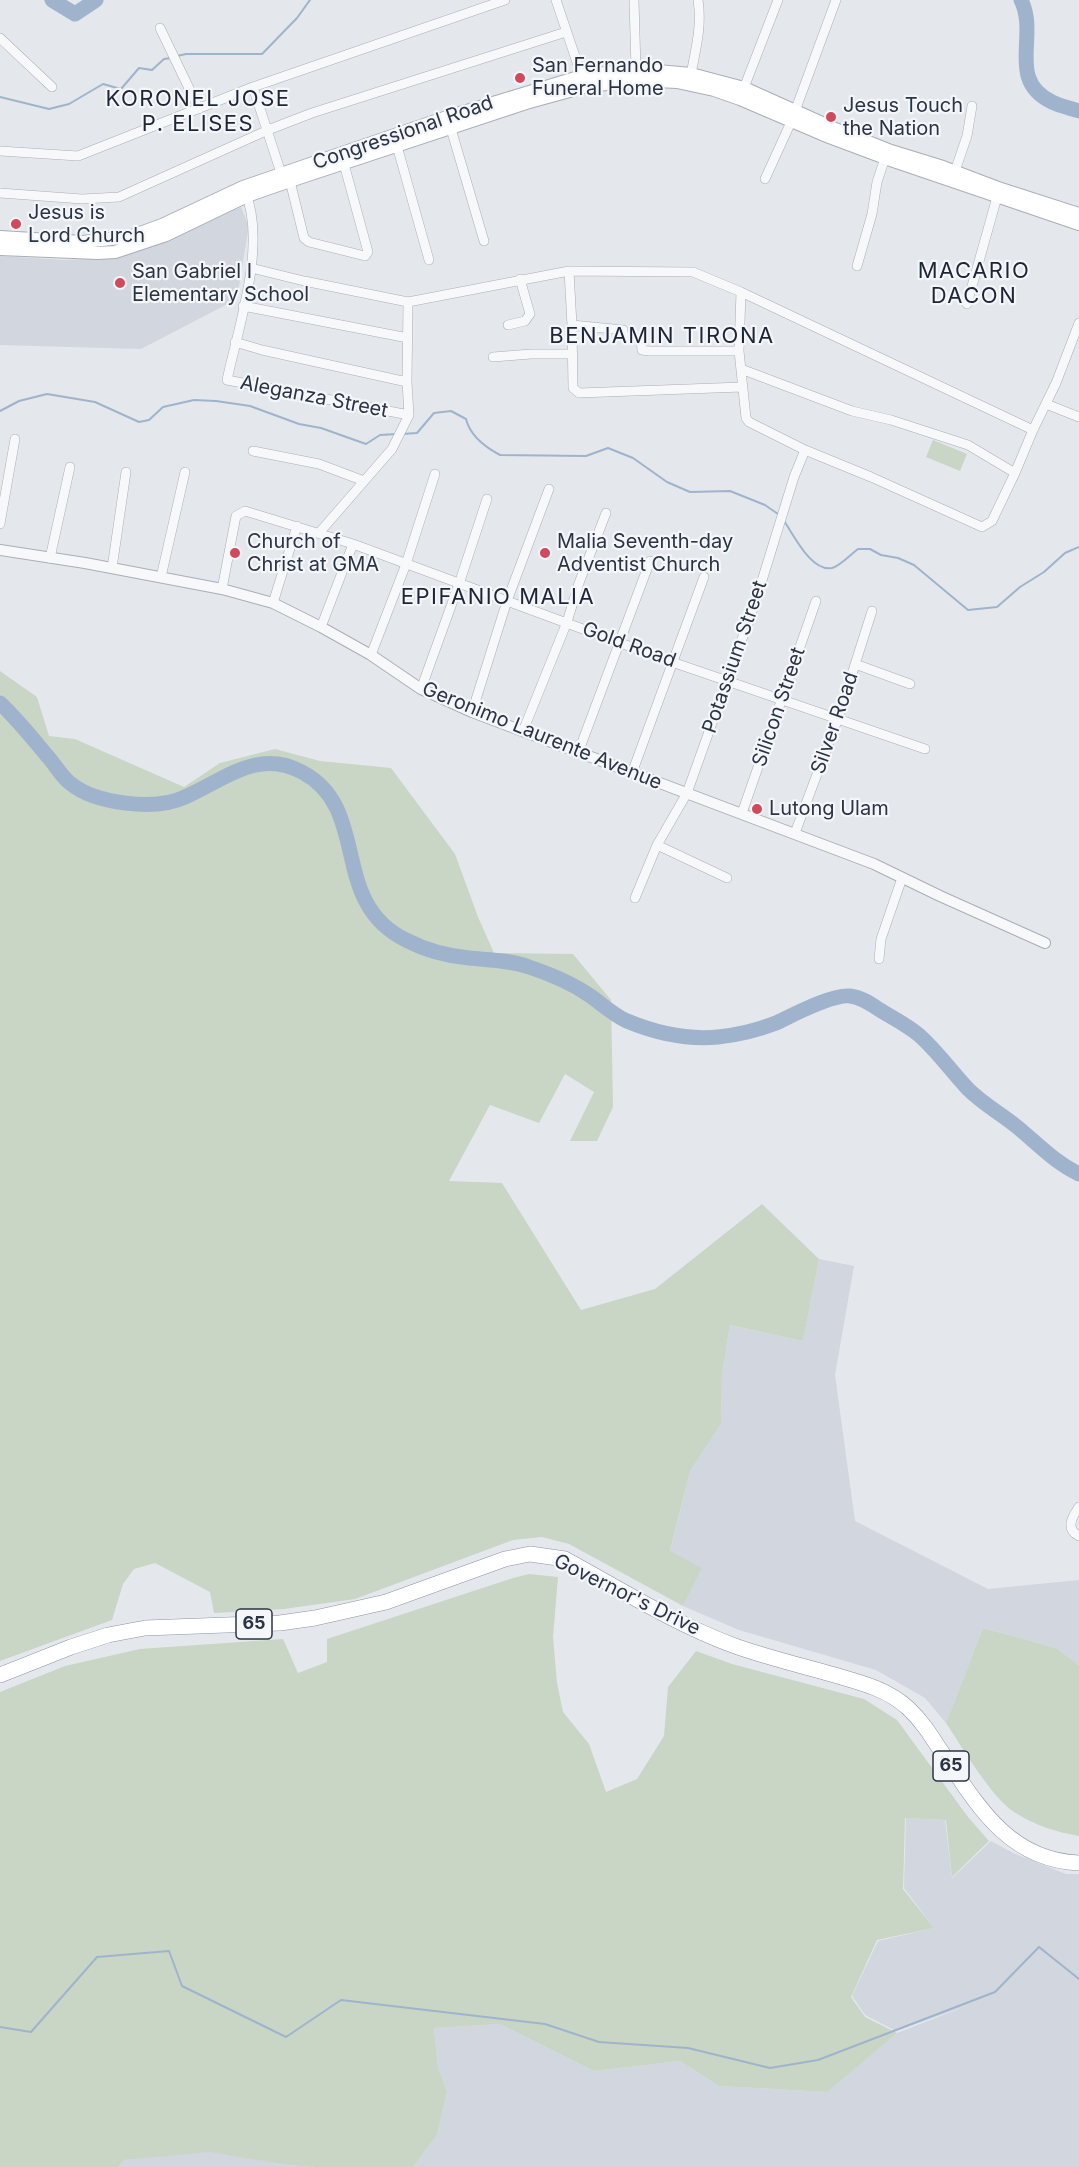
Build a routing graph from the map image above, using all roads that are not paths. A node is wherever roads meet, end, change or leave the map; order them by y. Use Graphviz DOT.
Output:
graph roads {
  1 [pos="505,0"];
  2 [pos="556,0"];
  3 [pos="698,0"];
  4 [pos="778,0"];
  5 [pos="836,0"];
  6 [pos="634,1"];
  7 [pos="160,28"];
  8 [pos="566,32"];
  9 [pos="0,38"];
  10 [pos="636,69"];
  11 [pos="691,74"];
  12 [pos="677,77"];
  13 [pos="583,81"];
  14 [pos="52,87"];
  15 [pos="254,87"];
  16 [pos="742,94"];
  17 [pos="972,106"];
  18 [pos="199,109"];
  19 [pos="793,117"];
  20 [pos="449,123"];
  21 [pos="268,130"];
  22 [pos="397,146"];
  23 [pos="0,151"];
  24 [pos="885,158"];
  25 [pos="344,164"];
  26 [pos="308,170"];
  27 [pos="955,171"];
  28 [pos="286,177"];
  29 [pos="765,179"];
  30 [pos="245,192"];
  31 [pos="0,194"];
  32 [pos="997,197"];
  33 [pos="1079,214"];
  34 [pos="1079,224"];
  35 [pos="0,237"];
  36 [pos="484,241"];
  37 [pos="0,249"];
  38 [pos="429,260"];
  39 [pos="857,266"];
  40 [pos="250,268"];
  41 [pos="569,271"];
  42 [pos="520,279"];
  43 [pos="741,291"];
  44 [pos="408,302"];
  45 [pos="967,304"];
  46 [pos="243,306"];
  47 [pos="1079,323"];
  48 [pos="508,325"];
  49 [pos="572,325"];
  50 [pos="408,338"];
  51 [pos="235,342"];
  52 [pos="739,351"];
  53 [pos="573,354"];
  54 [pos="493,357"];
  55 [pos="741,369"];
  56 [pos="407,382"];
  57 [pos="742,387"];
  58 [pos="1046,404"];
  59 [pos="409,415"];
  60 [pos="1079,417"];
  61 [pos="1033,430"];
  62 [pos="15,439"];
  63 [pos="805,450"];
  64 [pos="253,452"];
  65 [pos="70,466"];
  66 [pos="126,472"];
  67 [pos="185,472"];
  68 [pos="1015,473"];
  69 [pos="435,474"];
  70 [pos="364,481"];
  71 [pos="549,489"];
  72 [pos="487,499"];
  73 [pos="606,513"];
  74 [pos="0,524"];
  75 [pos="297,526"];
  76 [pos="319,533"];
  77 [pos="353,544"];
  78 [pos="0,550"];
  79 [pos="50,558"];
  80 [pos="650,561"];
  81 [pos="406,564"];
  82 [pos="112,568"];
  83 [pos="704,577"];
  84 [pos="160,578"];
  85 [pos="459,584"];
  86 [pos="222,589"];
  87 [pos="507,601"];
  88 [pos="816,601"];
  89 [pos="273,603"];
  90 [pos="872,611"];
  91 [pos="567,622"];
  92 [pos="321,627"];
  93 [pos="620,642"];
  94 [pos="371,655"];
  95 [pos="672,662"];
  96 [pos="855,664"];
  97 [pos="728,681"];
  98 [pos="910,684"];
  99 [pos="421,689"];
  100 [pos="782,700"];
  101 [pos="472,712"];
  102 [pos="838,718"];
  103 [pos="523,731"];
  104 [pos="925,749"];
  105 [pos="578,753"];
  106 [pos="632,773"];
  107 [pos="687,793"];
  108 [pos="742,813"];
  109 [pos="795,833"];
  110 [pos="657,845"];
  111 [pos="727,878"];
  112 [pos="902,878"];
  113 [pos="635,898"];
  114 [pos="1044,943"];
  115 [pos="879,959"];
  116 [pos="1079,1507"];
  117 [pos="1075,1533"];
  118 [pos="0,1675"];
  119 [pos="1079,1863"];
  1 -- 15 [label="street"];
  2 -- 8 [label="street"];
  3 -- 11 [label="street"];
  4 -- 16 [label="street"];
  5 -- 19 [label="street"];
  6 -- 10 [label="street"];
  7 -- 18 [label="street"];
  8 -- 13 [label="street"];
  8 -- 21 [label="street"];
  9 -- 14 [label="street"];
  10 -- 12 [label="main road, Congressional Road"];
  10 -- 13 [label="main road, Congressional Road"];
  11 -- 12 [label="main road, Congressional Road"];
  11 -- 16 [label="main road, Congressional Road"];
  12 -- 13 [label="main road, Congressional Road"];
  12 -- 16 [label="main road, Congressional Road"];
  13 -- 20 [label="main road, Congressional Road"];
  15 -- 18 [label="street"];
  15 -- 21 [label="street"];
  16 -- 19 [label="main road, Congressional Road"];
  17 -- 27 [label="street"];
  18 -- 23 [label="street"];
  19 -- 24 [label="main road, Congressional Road"];
  19 -- 27 [label="main road, Congressional Road"];
  19 -- 29 [label="street"];
  20 -- 22 [label="main road, Congressional Road"];
  20 -- 26 [label="main road, Congressional Road"];
  20 -- 36 [label="street"];
  21 -- 28 [label="street"];
  21 -- 31 [label="street"];
  22 -- 25 [label="main road, Congressional Road"];
  22 -- 38 [label="street"];
  24 -- 32 [label="main road, Congressional Road"];
  24 -- 39 [label="street"];
  25 -- 26 [label="main road, Congressional Road"];
  25 -- 28 [label="street"];
  26 -- 28 [label="main road, Congressional Road"];
  27 -- 33 [label="main road, Congressional Road"];
  28 -- 30 [label="main road, Congressional Road"];
  30 -- 35 [label="main road, Congressional Road"];
  30 -- 37 [label="main road, Congressional Road"];
  30 -- 40 [label="street, Aleganza Street"];
  32 -- 34 [label="main road, Congressional Road"];
  32 -- 45 [label="street"];
  40 -- 44 [label="street"];
  40 -- 46 [label="street, Aleganza Street"];
  41 -- 42 [label="street"];
  41 -- 43 [label="street"];
  41 -- 49 [label="street"];
  42 -- 44 [label="street"];
  42 -- 48 [label="street"];
  43 -- 52 [label="street"];
  43 -- 61 [label="street"];
  44 -- 50 [label="street"];
  46 -- 50 [label="street"];
  46 -- 51 [label="street, Aleganza Street"];
  47 -- 58 [label="street"];
  49 -- 52 [label="street"];
  49 -- 53 [label="street"];
  50 -- 56 [label="street"];
  51 -- 56 [label="street"];
  51 -- 59 [label="street, Aleganza Street"];
  52 -- 55 [label="street"];
  53 -- 54 [label="street"];
  53 -- 57 [label="street"];
  55 -- 57 [label="street"];
  55 -- 68 [label="street"];
  56 -- 59 [label="street"];
  57 -- 63 [label="street"];
  58 -- 60 [label="street"];
  58 -- 61 [label="street"];
  59 -- 70 [label="street"];
  61 -- 68 [label="street"];
  62 -- 74 [label="street"];
  63 -- 68 [label="street"];
  63 -- 97 [label="street, Potassium Street"];
  64 -- 70 [label="street"];
  65 -- 79 [label="street"];
  66 -- 82 [label="street"];
  67 -- 84 [label="street"];
  69 -- 81 [label="street"];
  70 -- 76 [label="street"];
  71 -- 87 [label="street"];
  72 -- 85 [label="street"];
  73 -- 91 [label="street"];
  75 -- 76 [label="street, Gold Road"];
  75 -- 86 [label="street"];
  75 -- 89 [label="street"];
  76 -- 77 [label="street, Gold Road"];
  77 -- 81 [label="street, Gold Road"];
  77 -- 92 [label="street"];
  78 -- 79 [label="street, Geronimo Laurente Avenue"];
  79 -- 82 [label="street, Geronimo Laurente Avenue"];
  80 -- 93 [label="street"];
  81 -- 85 [label="street, Gold Road"];
  81 -- 94 [label="street"];
  82 -- 84 [label="street, Geronimo Laurente Avenue"];
  83 -- 95 [label="street"];
  84 -- 86 [label="street, Geronimo Laurente Avenue"];
  85 -- 87 [label="street, Gold Road"];
  85 -- 99 [label="street"];
  86 -- 89 [label="street, Geronimo Laurente Avenue"];
  87 -- 91 [label="street, Gold Road"];
  87 -- 101 [label="street"];
  88 -- 100 [label="street, Silicon Street"];
  89 -- 92 [label="street, Geronimo Laurente Avenue"];
  90 -- 96 [label="street, Silver Road"];
  91 -- 93 [label="street, Gold Road"];
  91 -- 103 [label="street"];
  92 -- 94 [label="street, Geronimo Laurente Avenue"];
  93 -- 95 [label="street, Gold Road"];
  93 -- 105 [label="street"];
  94 -- 99 [label="street, Geronimo Laurente Avenue"];
  95 -- 97 [label="street, Gold Road"];
  95 -- 106 [label="street"];
  96 -- 98 [label="street"];
  96 -- 102 [label="street, Silver Road"];
  97 -- 100 [label="street, Gold Road"];
  97 -- 107 [label="street, Potassium Street"];
  99 -- 101 [label="street, Geronimo Laurente Avenue"];
  100 -- 102 [label="street, Gold Road"];
  100 -- 108 [label="street, Silicon Street"];
  101 -- 103 [label="street, Geronimo Laurente Avenue"];
  102 -- 104 [label="street, Gold Road"];
  102 -- 109 [label="street, Silver Road"];
  103 -- 105 [label="street, Geronimo Laurente Avenue"];
  105 -- 106 [label="street, Geronimo Laurente Avenue"];
  106 -- 107 [label="street, Geronimo Laurente Avenue"];
  107 -- 108 [label="street, Geronimo Laurente Avenue"];
  107 -- 110 [label="street, Potassium Street"];
  108 -- 109 [label="street, Geronimo Laurente Avenue"];
  109 -- 112 [label="street, Geronimo Laurente Avenue"];
  110 -- 111 [label="street"];
  110 -- 113 [label="street, Potassium Street"];
  112 -- 114 [label="street, Geronimo Laurente Avenue"];
  112 -- 115 [label="street"];
  116 -- 117 [label="street"];
  118 -- 119 [label="highway, Governor's Drive / 65"];
}
